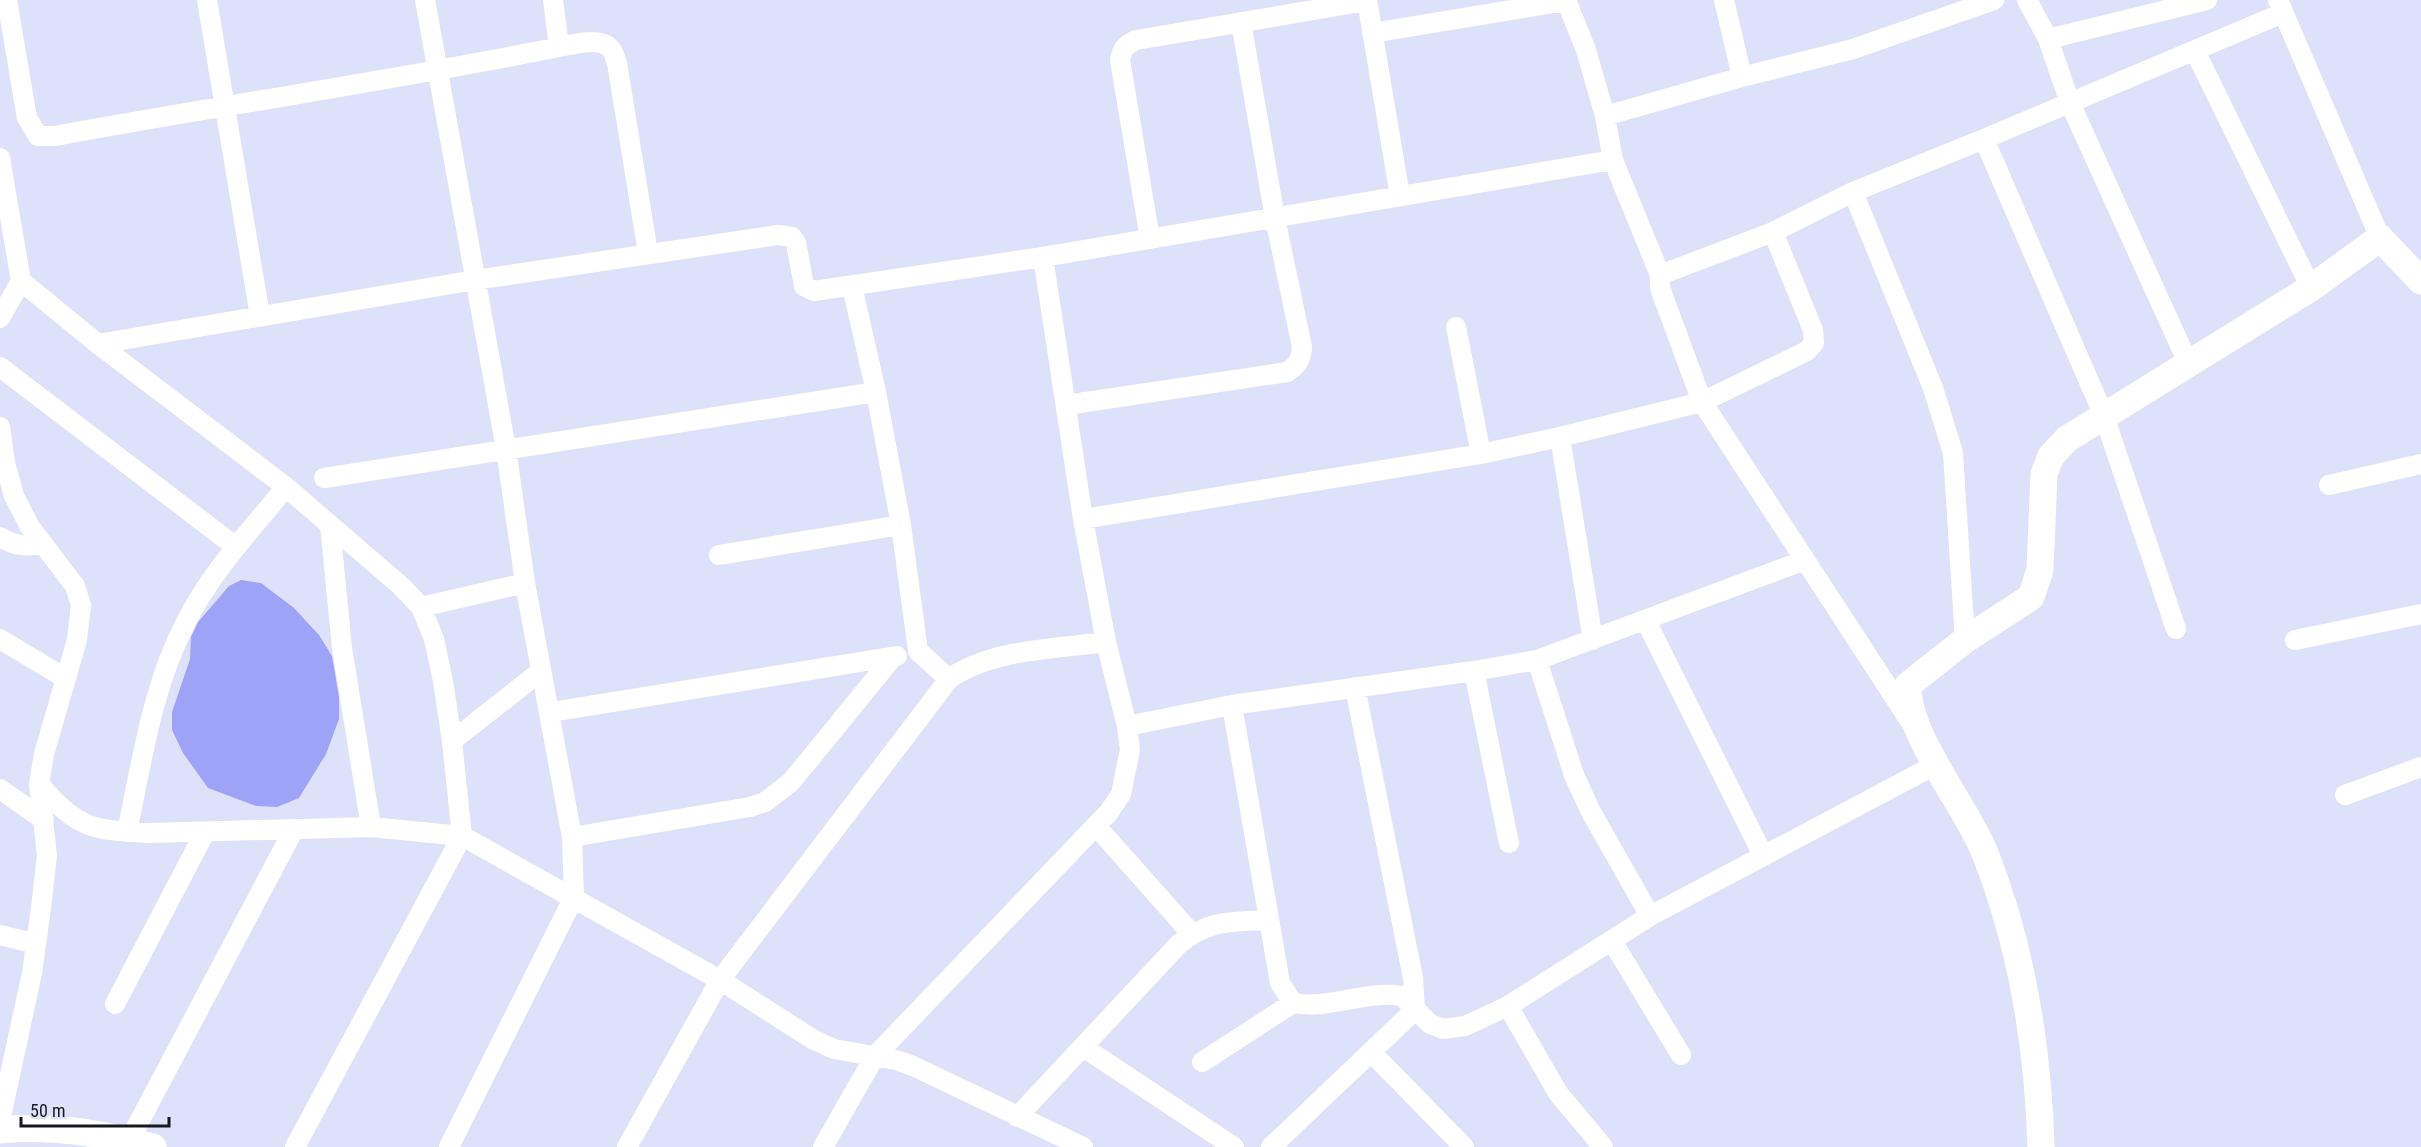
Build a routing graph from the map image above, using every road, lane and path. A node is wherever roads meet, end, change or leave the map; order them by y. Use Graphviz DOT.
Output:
graph roads {
  1 [pos="7,0"];
  2 [pos="207,0"];
  3 [pos="425,0"];
  4 [pos="553,0"];
  5 [pos="1367,0"];
  6 [pos="1566,0"];
  7 [pos="1724,0"];
  8 [pos="1994,0"];
  9 [pos="2027,0"];
  10 [pos="2207,0"];
  11 [pos="2281,6"];
  12 [pos="1241,22"];
  13 [pos="1372,33"];
  14 [pos="2048,39"];
  15 [pos="559,47"];
  16 [pos="2196,51"];
  17 [pos="437,71"];
  18 [pos="1742,77"];
  19 [pos="2070,103"];
  20 [pos="225,105"];
  21 [pos="1605,116"];
  22 [pos="1984,139"];
  23 [pos="0,158"];
  24 [pos="1613,160"];
  25 [pos="3,189"];
  26 [pos="1852,192"];
  27 [pos="1400,196"];
  28 [pos="1275,218"];
  29 [pos="1773,232"];
  30 [pos="2380,238"];
  31 [pos="1150,239"];
  32 [pos="648,253"];
  33 [pos="1043,257"];
  34 [pos="1660,275"];
  35 [pos="475,280"];
  36 [pos="21,281"];
  37 [pos="2421,281"];
  38 [pos="852,286"];
  39 [pos="2311,288"];
  40 [pos="260,316"];
  41 [pos="0,318"];
  42 [pos="1456,327"];
  43 [pos="98,344"];
  44 [pos="2189,365"];
  45 [pos="0,367"];
  46 [pos="876,392"];
  47 [pos="1702,402"];
  48 [pos="1066,405"];
  49 [pos="2104,416"];
  50 [pos="0,427"];
  51 [pos="1560,437"];
  52 [pos="506,448"];
  53 [pos="1481,454"];
  54 [pos="2421,464"];
  55 [pos="324,478"];
  56 [pos="2329,485"];
  57 [pos="286,487"];
  58 [pos="1083,519"];
  59 [pos="330,525"];
  60 [pos="901,525"];
  61 [pos="0,537"];
  62 [pos="42,543"];
  63 [pos="236,547"];
  64 [pos="719,555"];
  65 [pos="1805,560"];
  66 [pos="525,583"];
  67 [pos="421,607"];
  68 [pos="2421,614"];
  69 [pos="1646,621"];
  70 [pos="2176,629"];
  71 [pos="0,639"];
  72 [pos="1593,640"];
  73 [pos="1965,640"];
  74 [pos="2295,640"];
  75 [pos="1106,642"];
  76 [pos="918,651"];
  77 [pos="893,657"];
  78 [pos="1537,660"];
  79 [pos="541,671"];
  80 [pos="1474,671"];
  81 [pos="65,678"];
  82 [pos="949,679"];
  83 [pos="1355,687"];
  84 [pos="1232,705"];
  85 [pos="551,712"];
  86 [pos="1127,726"];
  87 [pos="452,741"];
  88 [pos="1930,753"];
  89 [pos="2421,767"];
  90 [pos="39,784"];
  91 [pos="0,789"];
  92 [pos="2345,795"];
  93 [pos="44,820"];
  94 [pos="1096,826"];
  95 [pos="371,827"];
  96 [pos="294,829"];
  97 [pos="127,832"];
  98 [pos="205,832"];
  99 [pos="462,836"];
  100 [pos="572,837"];
  101 [pos="1509,843"];
  102 [pos="1763,855"];
  103 [pos="574,897"];
  104 [pos="1650,915"];
  105 [pos="1269,920"];
  106 [pos="1192,934"];
  107 [pos="0,935"];
  108 [pos="1612,941"];
  109 [pos="36,945"];
  110 [pos="720,980"];
  111 [pos="1293,1003"];
  112 [pos="115,1004"];
  113 [pos="1508,1006"];
  114 [pos="1415,1010"];
  115 [pos="1083,1047"];
  116 [pos="1371,1052"];
  117 [pos="1681,1055"];
  118 [pos="875,1056"];
  119 [pos="1202,1062"];
  120 [pos="1017,1117"];
  121 [pos="0,1122"];
  122 [pos="0,1130"];
  123 [pos="1282,1143"];
  124 [pos="141,1144"];
  125 [pos="295,1147"];
  126 [pos="448,1147"];
  127 [pos="627,1147"];
  128 [pos="823,1147"];
  129 [pos="1083,1147"];
  130 [pos="1234,1147"];
  131 [pos="1464,1147"];
  132 [pos="1603,1147"];
  133 [pos="2041,1147"];
  1 -- 20 [label="street"];
  2 -- 20 [label="street"];
  3 -- 17 [label="street"];
  4 -- 15 [label="street"];
  5 -- 12 [label="street"];
  5 -- 13 [label="street"];
  6 -- 13 [label="street"];
  6 -- 21 [label="street"];
  7 -- 18 [label="street"];
  8 -- 18 [label="street"];
  9 -- 14 [label="street"];
  10 -- 14 [label="street"];
  11 -- 16 [label="street"];
  11 -- 30 [label="street"];
  12 -- 28 [label="street"];
  12 -- 31 [label="street"];
  13 -- 27 [label="street"];
  14 -- 19 [label="street"];
  15 -- 17 [label="street"];
  15 -- 32 [label="street"];
  16 -- 19 [label="street"];
  16 -- 39 [label="street"];
  17 -- 20 [label="street"];
  17 -- 35 [label="street"];
  18 -- 21 [label="street"];
  19 -- 22 [label="street"];
  19 -- 44 [label="street"];
  20 -- 40 [label="street"];
  21 -- 24 [label="street"];
  22 -- 26 [label="street"];
  22 -- 49 [label="street"];
  23 -- 25 [label="street"];
  24 -- 27 [label="street"];
  24 -- 34 [label="street"];
  25 -- 36 [label="street"];
  26 -- 29 [label="street"];
  26 -- 73 [label="street"];
  27 -- 28 [label="street"];
  28 -- 31 [label="street"];
  28 -- 48 [label="street"];
  29 -- 34 [label="street"];
  29 -- 47 [label="street"];
  30 -- 37 [label="street"];
  30 -- 39 [label="street"];
  31 -- 33 [label="street"];
  32 -- 35 [label="street"];
  32 -- 38 [label="street"];
  33 -- 38 [label="street"];
  33 -- 48 [label="street"];
  34 -- 47 [label="street"];
  35 -- 40 [label="street"];
  35 -- 52 [label="street"];
  36 -- 41 [label="street"];
  36 -- 43 [label="street"];
  38 -- 46 [label="street"];
  39 -- 44 [label="street"];
  40 -- 43 [label="street"];
  42 -- 53 [label="street"];
  43 -- 57 [label="street"];
  44 -- 49 [label="street"];
  45 -- 63 [label="street"];
  46 -- 52 [label="street"];
  46 -- 60 [label="street"];
  47 -- 51 [label="street"];
  47 -- 65 [label="street"];
  48 -- 58 [label="street"];
  49 -- 70 [label="street"];
  49 -- 73 [label="street"];
  50 -- 62 [label="street"];
  51 -- 53 [label="street"];
  51 -- 72 [label="street"];
  52 -- 55 [label="street"];
  52 -- 66 [label="street"];
  53 -- 58 [label="street"];
  54 -- 56 [label="street"];
  57 -- 59 [label="street"];
  57 -- 63 [label="street"];
  58 -- 75 [label="street"];
  59 -- 67 [label="street"];
  59 -- 95 [label="street"];
  60 -- 64 [label="street"];
  60 -- 76 [label="street"];
  61 -- 62 [label="street"];
  62 -- 81 [label="street"];
  63 -- 97 [label="street"];
  65 -- 69 [label="street"];
  65 -- 88 [label="street"];
  66 -- 67 [label="street"];
  66 -- 79 [label="street"];
  67 -- 87 [label="street"];
  68 -- 74 [label="street"];
  69 -- 72 [label="street"];
  69 -- 102 [label="street"];
  71 -- 81 [label="street"];
  72 -- 78 [label="street"];
  73 -- 88 [label="street"];
  75 -- 82 [label="street"];
  75 -- 86 [label="street"];
  76 -- 77 [label="street"];
  76 -- 82 [label="street"];
  77 -- 85 [label="street"];
  77 -- 100 [label="street"];
  78 -- 80 [label="street"];
  78 -- 104 [label="street"];
  79 -- 85 [label="street"];
  79 -- 87 [label="street"];
  80 -- 83 [label="street"];
  80 -- 101 [label="street"];
  81 -- 90 [label="street"];
  82 -- 110 [label="street"];
  83 -- 84 [label="street"];
  83 -- 114 [label="street"];
  84 -- 86 [label="street"];
  84 -- 105 [label="street"];
  85 -- 100 [label="street"];
  86 -- 94 [label="street"];
  87 -- 99 [label="street"];
  88 -- 102 [label="street"];
  88 -- 133 [label="street"];
  89 -- 92 [label="street"];
  90 -- 93 [label="street"];
  90 -- 97 [label="street"];
  91 -- 93 [label="street"];
  93 -- 109 [label="street"];
  94 -- 106 [label="street"];
  94 -- 118 [label="street"];
  95 -- 96 [label="street"];
  95 -- 99 [label="street"];
  96 -- 98 [label="street"];
  96 -- 124 [label="street"];
  97 -- 98 [label="street"];
  98 -- 112 [label="street"];
  99 -- 103 [label="street"];
  99 -- 125 [label="street"];
  100 -- 103 [label="street"];
  102 -- 104 [label="street"];
  103 -- 110 [label="street"];
  103 -- 126 [label="street"];
  104 -- 108 [label="street"];
  105 -- 106 [label="street"];
  105 -- 111 [label="street"];
  106 -- 115 [label="street"];
  107 -- 109 [label="street"];
  108 -- 113 [label="street"];
  108 -- 117 [label="street"];
  109 -- 121 [label="street"];
  110 -- 118 [label="street"];
  110 -- 127 [label="street"];
  111 -- 114 [label="street"];
  111 -- 119 [label="street"];
  113 -- 114 [label="street"];
  113 -- 132 [label="street"];
  114 -- 116 [label="street"];
  115 -- 120 [label="street"];
  115 -- 130 [label="street"];
  116 -- 123 [label="street"];
  116 -- 131 [label="street"];
  118 -- 120 [label="street"];
  118 -- 128 [label="street"];
  120 -- 129 [label="street"];
  122 -- 124 [label="street"];
}
